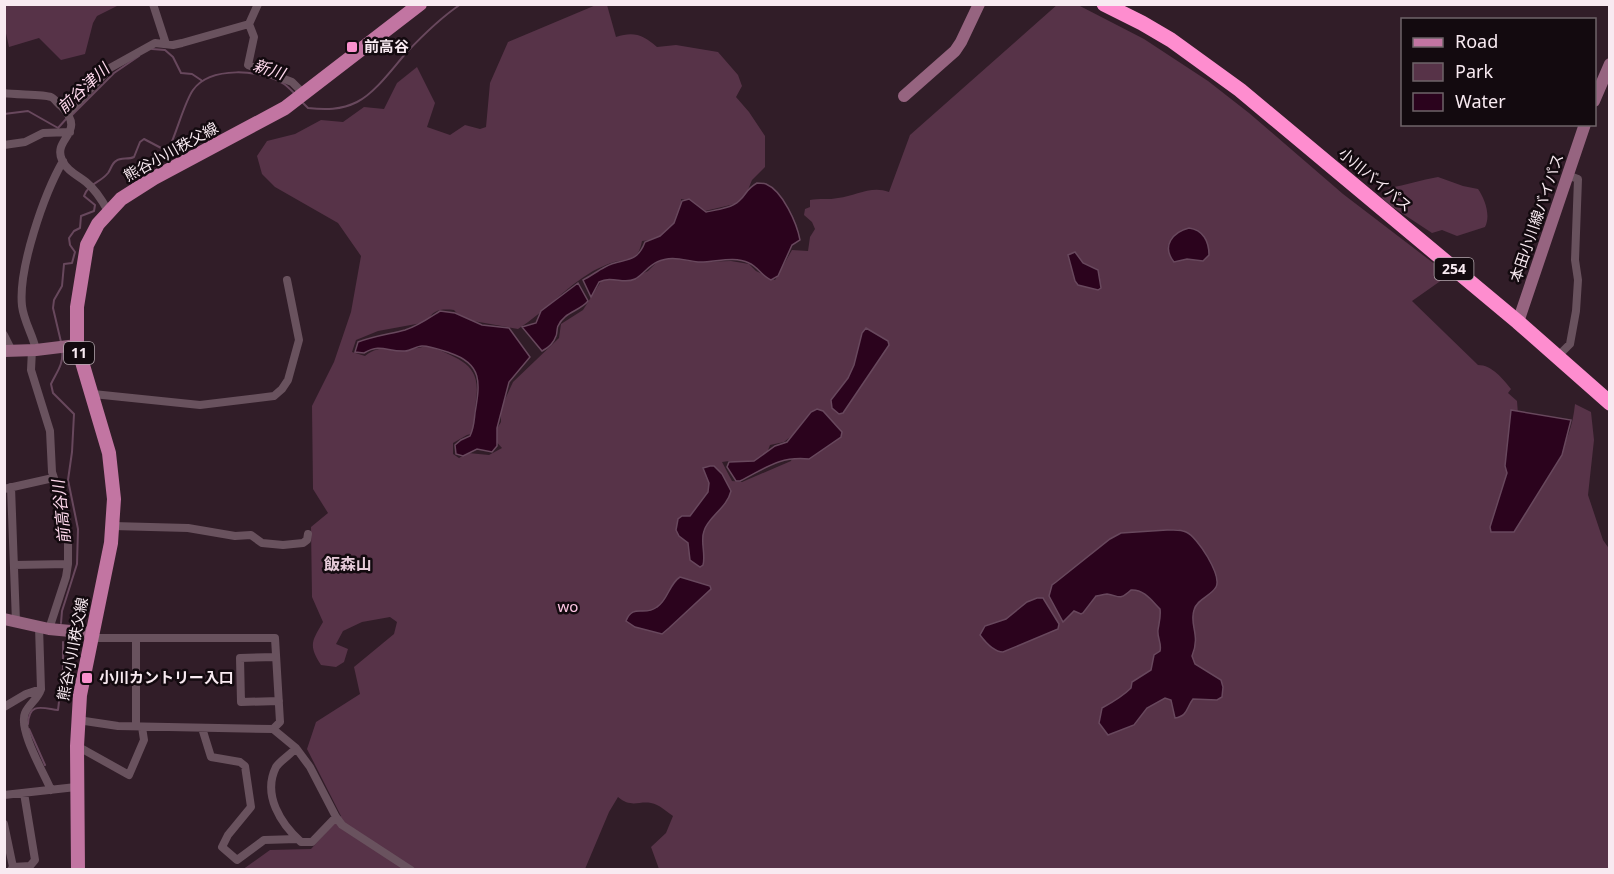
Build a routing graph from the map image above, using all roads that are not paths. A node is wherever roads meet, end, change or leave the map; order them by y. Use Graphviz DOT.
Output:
graph roads {
  1 [pos="153,4"];
  2 [pos="258,4"];
  3 [pos="420,4"];
  4 [pos="979,4"];
  5 [pos="1104,4"];
  6 [pos="249,24"];
  7 [pos="166,44"];
  8 [pos="1608,70"];
  9 [pos="4,93"];
  10 [pos="305,94"];
  11 [pos="904,96"];
  12 [pos="1596,97"];
  13 [pos="68,113"];
  14 [pos="1584,126"];
  15 [pos="70,132"];
  16 [pos="4,145"];
  17 [pos="63,161"];
  18 [pos="1567,175"];
  19 [pos="108,211"];
  20 [pos="287,280"];
  21 [pos="1518,322"];
  22 [pos="4,336"];
  23 [pos="77,345"];
  24 [pos="34,350"];
  25 [pos="8,351"];
  26 [pos="1557,357"];
  27 [pos="93,394"];
  28 [pos="1610,403"];
  29 [pos="53,478"];
  30 [pos="8,488"];
  31 [pos="113,526"];
  32 [pos="308,534"];
  33 [pos="68,564"];
  34 [pos="14,565"];
  35 [pos="10,620"];
  36 [pos="44,628"];
  37 [pos="92,636"];
  38 [pos="136,639"];
  39 [pos="276,657"];
  40 [pos="41,689"];
  41 [pos="279,701"];
  42 [pos="4,707"];
  43 [pos="78,720"];
  44 [pos="139,726"];
  45 [pos="202,728"];
  46 [pos="273,729"];
  47 [pos="77,746"];
  48 [pos="296,748"];
  49 [pos="76,787"];
  50 [pos="51,790"];
  51 [pos="24,793"];
  52 [pos="4,795"];
  53 [pos="336,817"];
  54 [pos="4,824"];
  55 [pos="297,839"];
  56 [pos="12,868"];
  57 [pos="78,870"];
  58 [pos="411,870"];
  1 -- 7 [label="street"];
  2 -- 6 [label="street"];
  3 -- 10 [label="main road, 熊谷小川秩父線 / 11"];
  4 -- 11 [label="street"];
  5 -- 21 [label="highway, 小川バイパス / 254"];
  6 -- 7 [label="street"];
  6 -- 10 [label="street"];
  7 -- 13 [label="street"];
  8 -- 12 [label="street"];
  9 -- 13 [label="street"];
  10 -- 19 [label="main road, 熊谷小川秩父線 / 11"];
  13 -- 15 [label="street"];
  14 -- 18 [label="street, 本田小川線バイパス"];
  15 -- 16 [label="street"];
  15 -- 17 [label="street"];
  17 -- 19 [label="street"];
  17 -- 24 [label="street"];
  18 -- 21 [label="street, 本田小川線バイパス"];
  18 -- 26 [label="street"];
  19 -- 23 [label="main road, 熊谷小川秩父線 / 11"];
  20 -- 27 [label="street"];
  21 -- 26 [label="highway, 小川バイパス / 254"];
  22 -- 25 [label="street"];
  23 -- 24 [label="street"];
  23 -- 27 [label="main road, 熊谷小川秩父線 / 11"];
  24 -- 25 [label="street"];
  24 -- 29 [label="street"];
  26 -- 28 [label="highway, 小川バイパス / 254"];
  27 -- 31 [label="main road, 熊谷小川秩父線 / 11"];
  29 -- 30 [label="street"];
  29 -- 33 [label="street"];
  30 -- 34 [label="street"];
  31 -- 32 [label="street"];
  31 -- 37 [label="main road, 熊谷小川秩父線 / 11"];
  33 -- 34 [label="street"];
  33 -- 36 [label="street"];
  34 -- 35 [label="street"];
  35 -- 36 [label="street"];
  36 -- 37 [label="street"];
  36 -- 40 [label="street"];
  37 -- 38 [label="street"];
  37 -- 43 [label="main road, 熊谷小川秩父線 / 11"];
  38 -- 39 [label="street"];
  38 -- 44 [label="street"];
  39 -- 41 [label="street"];
  39 -- 41 [label="street"];
  40 -- 42 [label="street"];
  40 -- 50 [label="street"];
  41 -- 46 [label="street"];
  43 -- 44 [label="street"];
  43 -- 47 [label="main road, 熊谷小川秩父線 / 11"];
  44 -- 45 [label="street"];
  44 -- 47 [label="street"];
  45 -- 46 [label="street"];
  45 -- 55 [label="street"];
  46 -- 48 [label="street"];
  47 -- 49 [label="main road, 熊谷小川秩父線 / 11"];
  48 -- 53 [label="street"];
  48 -- 55 [label="street"];
  49 -- 50 [label="street"];
  49 -- 57 [label="main road, 熊谷小川秩父線 / 11"];
  50 -- 51 [label="street"];
  51 -- 52 [label="street"];
  51 -- 56 [label="street"];
  53 -- 55 [label="street"];
  53 -- 58 [label="street"];
  54 -- 56 [label="street"];
}
